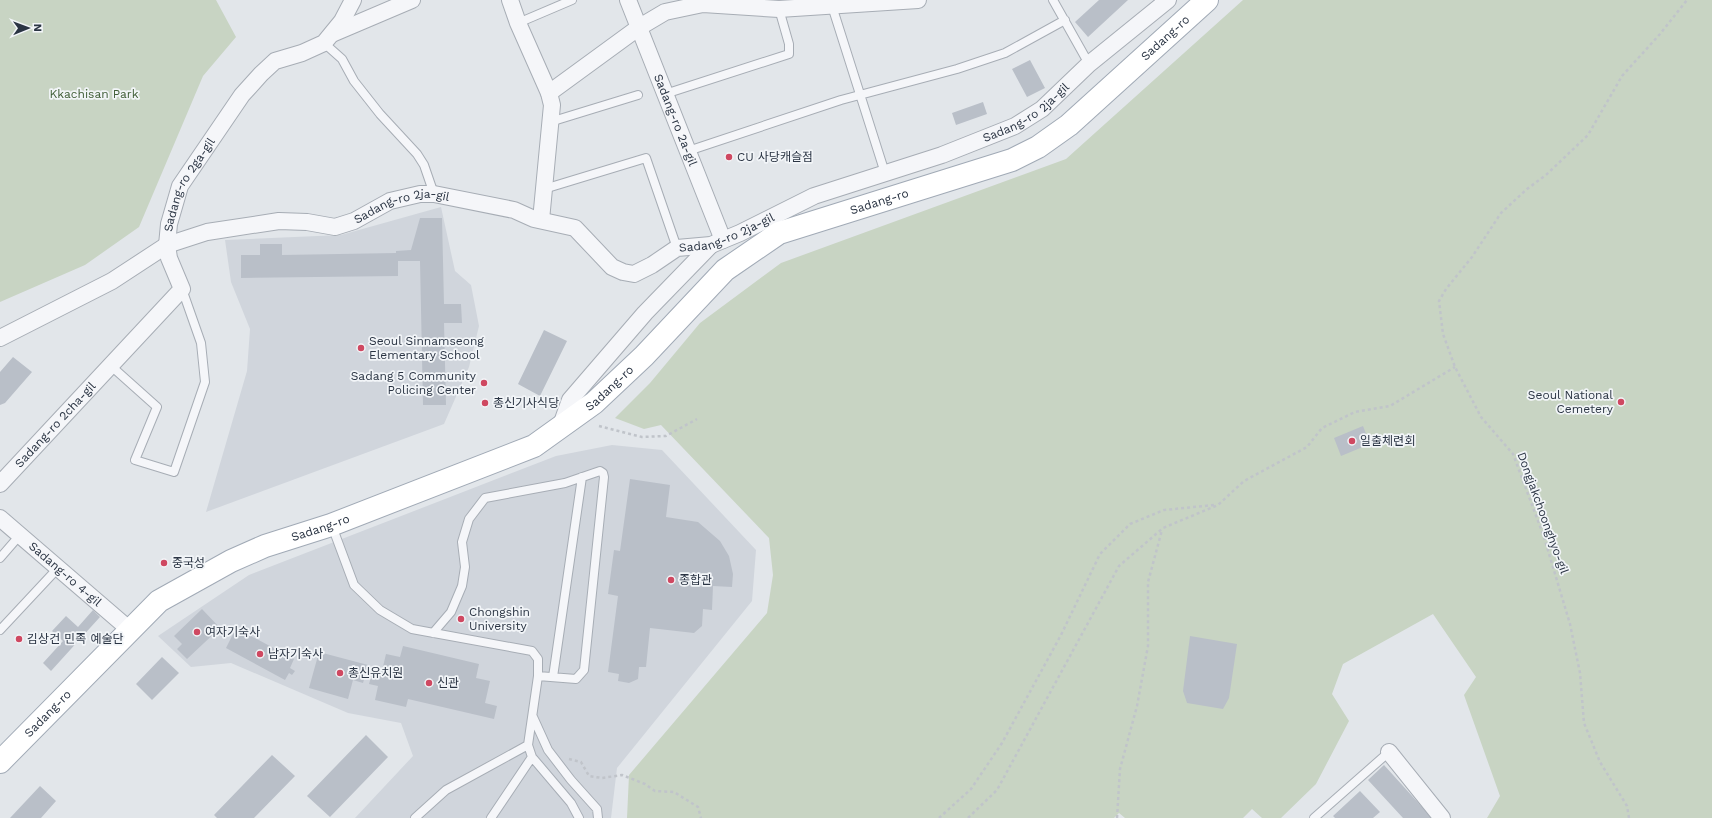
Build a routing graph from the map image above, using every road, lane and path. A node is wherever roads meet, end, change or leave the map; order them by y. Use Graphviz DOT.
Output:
graph roads {
  1 [pos="353,0"];
  2 [pos="412,0"];
  3 [pos="510,0"];
  4 [pos="572,0"];
  5 [pos="628,0"];
  6 [pos="918,0"];
  7 [pos="1054,0"];
  8 [pos="1168,0"];
  9 [pos="1207,0"];
  10 [pos="1687,0"];
  11 [pos="832,6"];
  12 [pos="779,9"];
  13 [pos="1065,20"];
  14 [pos="518,23"];
  15 [pos="638,28"];
  16 [pos="327,39"];
  17 [pos="1089,64"];
  18 [pos="549,93"];
  19 [pos="665,94"];
  20 [pos="638,95"];
  21 [pos="860,95"];
  22 [pos="550,122"];
  23 [pos="688,152"];
  24 [pos="885,173"];
  25 [pos="544,189"];
  26 [pos="434,194"];
  27 [pos="541,220"];
  28 [pos="717,242"];
  29 [pos="167,245"];
  30 [pos="677,248"];
  31 [pos="182,289"];
  32 [pos="0,338"];
  33 [pos="110,365"];
  34 [pos="1455,367"];
  35 [pos="697,420"];
  36 [pos="599,426"];
  37 [pos="560,428"];
  38 [pos="582,477"];
  39 [pos="0,484"];
  40 [pos="1218,505"];
  41 [pos="0,518"];
  42 [pos="331,525"];
  43 [pos="1163,528"];
  44 [pos="20,535"];
  45 [pos="0,558"];
  46 [pos="58,568"];
  47 [pos="0,630"];
  48 [pos="130,630"];
  49 [pos="433,633"];
  50 [pos="538,676"];
  51 [pos="553,677"];
  52 [pos="533,716"];
  53 [pos="528,746"];
  54 [pos="548,750"];
  55 [pos="1389,752"];
  56 [pos="532,757"];
  57 [pos="0,762"];
  58 [pos="415,818"];
  59 [pos="491,818"];
  60 [pos="579,818"];
  61 [pos="598,818"];
  62 [pos="701,818"];
  63 [pos="939,818"];
  64 [pos="968,818"];
  65 [pos="1117,818"];
  66 [pos="1314,818"];
  67 [pos="1442,818"];
  68 [pos="1629,818"];
  1 -- 16 [label="street, Sadang-ro 2ga-gil"];
  2 -- 16 [label="street"];
  3 -- 14 [label="street"];
  4 -- 14 [label="lane"];
  5 -- 15 [label="street, Sadang-ro 2a-gil"];
  6 -- 11 [label="street"];
  7 -- 13 [label="lane"];
  8 -- 17 [label="street, Sadang-ro 2ja-gil"];
  9 -- 37 [label="main road, Sadang-ro"];
  10 -- 34 [label="path, Dongjakchoonghyo-gil"];
  11 -- 12 [label="street"];
  11 -- 21 [label="lane"];
  12 -- 15 [label="street"];
  12 -- 19 [label="lane"];
  13 -- 17 [label="lane"];
  13 -- 21 [label="lane"];
  14 -- 18 [label="street"];
  15 -- 18 [label="street"];
  15 -- 19 [label="street, Sadang-ro 2a-gil"];
  16 -- 26 [label="lane"];
  16 -- 29 [label="street, Sadang-ro 2ga-gil"];
  17 -- 24 [label="street, Sadang-ro 2ja-gil"];
  18 -- 22 [label="street"];
  19 -- 23 [label="street, Sadang-ro 2a-gil"];
  20 -- 22 [label="lane"];
  21 -- 23 [label="lane"];
  21 -- 24 [label="lane"];
  22 -- 25 [label="street"];
  23 -- 28 [label="street, Sadang-ro 2a-gil"];
  24 -- 28 [label="street, Sadang-ro 2ja-gil"];
  25 -- 27 [label="street"];
  25 -- 30 [label="lane"];
  26 -- 27 [label="street, Sadang-ro 2ja-gil"];
  26 -- 29 [label="street, Sadang-ro 2ja-gil"];
  27 -- 30 [label="street, Sadang-ro 2ja-gil"];
  28 -- 30 [label="street, Sadang-ro 2ja-gil"];
  28 -- 37 [label="street"];
  29 -- 31 [label="street"];
  29 -- 32 [label="street, Sadang-ro 2ga-gil"];
  31 -- 33 [label="street, Sadang-ro 2cha-gil"];
  31 -- 33 [label="lane"];
  33 -- 39 [label="street, Sadang-ro 2cha-gil"];
  34 -- 40 [label="path"];
  34 -- 68 [label="path, Dongjakchoonghyo-gil"];
  35 -- 36 [label="path"];
  37 -- 42 [label="main road, Sadang-ro"];
  38 -- 49 [label="lane"];
  38 -- 51 [label="lane"];
  38 -- 51 [label="lane"];
  40 -- 43 [label="path"];
  40 -- 63 [label="path"];
  41 -- 44 [label="street, Sadang-ro 4-gil"];
  42 -- 48 [label="main road, Sadang-ro"];
  42 -- 49 [label="lane"];
  43 -- 64 [label="path"];
  43 -- 65 [label="path"];
  44 -- 45 [label="lane"];
  44 -- 46 [label="street, Sadang-ro 4-gil"];
  46 -- 47 [label="lane"];
  46 -- 48 [label="street, Sadang-ro 4-gil"];
  48 -- 57 [label="main road, Sadang-ro"];
  49 -- 50 [label="lane"];
  50 -- 51 [label="lane"];
  50 -- 52 [label="lane"];
  52 -- 53 [label="lane"];
  52 -- 54 [label="lane"];
  53 -- 56 [label="lane"];
  53 -- 58 [label="lane"];
  54 -- 61 [label="lane"];
  54 -- 62 [label="path"];
  55 -- 66 [label="lane"];
  55 -- 67 [label="street"];
  56 -- 59 [label="lane"];
  56 -- 60 [label="lane"];
}
